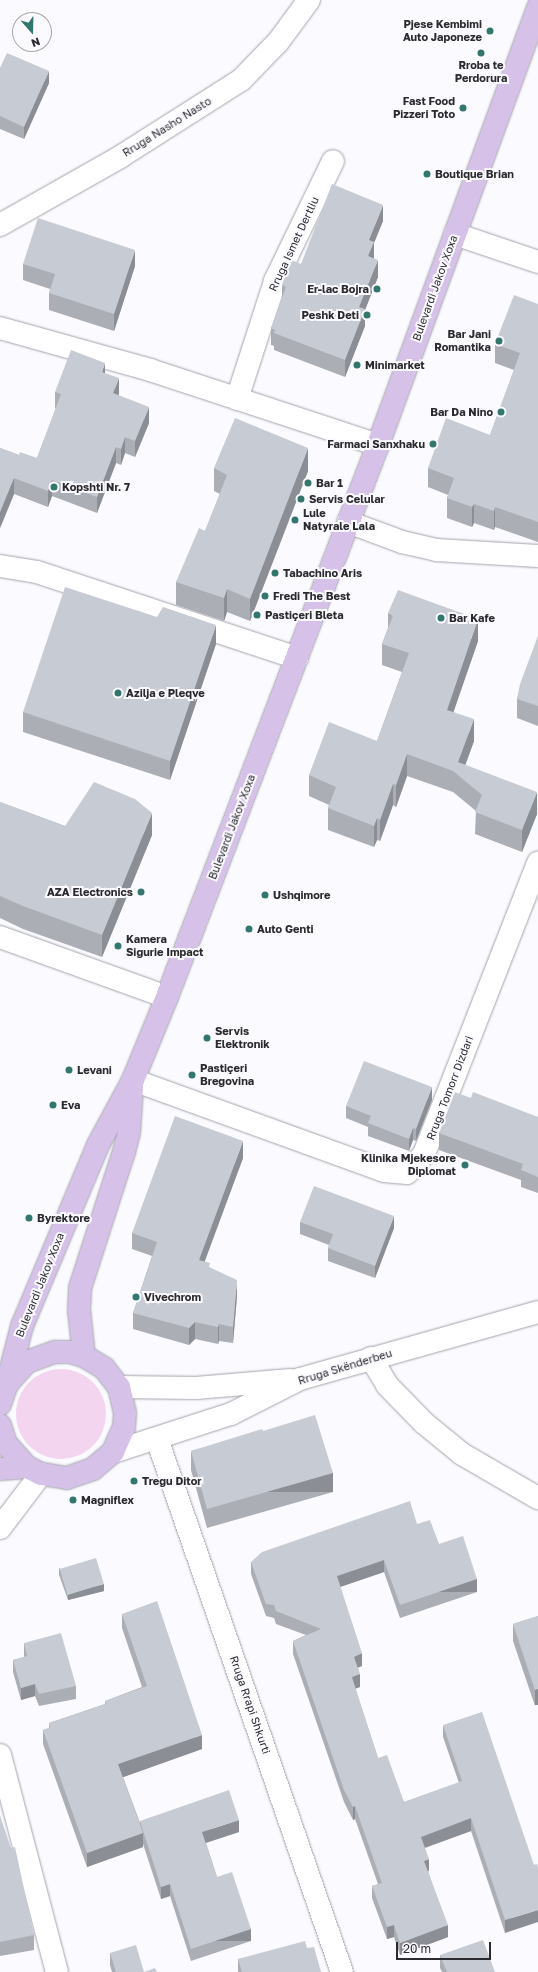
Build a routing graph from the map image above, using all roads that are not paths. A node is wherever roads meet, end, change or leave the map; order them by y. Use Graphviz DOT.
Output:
graph roads {
  1 [pos="309,0"];
  2 [pos="538,7"];
  3 [pos="333,161"];
  4 [pos="0,225"];
  5 [pos="455,234"];
  6 [pos="538,262"];
  7 [pos="0,328"];
  8 [pos="238,399"];
  9 [pos="378,445"];
  10 [pos="348,522"];
  11 [pos="538,556"];
  12 [pos="0,566"];
  13 [pos="297,658"];
  14 [pos="538,862"];
  15 [pos="0,936"];
  16 [pos="167,997"];
  17 [pos="133,1080"];
  18 [pos="538,1312"];
  19 [pos="84,1356"];
  20 [pos="371,1358"];
  21 [pos="300,1379"];
  22 [pos="118,1387"];
  23 [pos="2,1396"];
  24 [pos="0,1425"];
  25 [pos="157,1439"];
  26 [pos="113,1452"];
  27 [pos="0,1469"];
  28 [pos="34,1471"];
  29 [pos="538,1498"];
  30 [pos="4,1519"];
  31 [pos="0,1755"];
  32 [pos="57,1972"];
  33 [pos="342,1972"];
  1 -- 4 [label="street, Rruga Nasho Nasto"];
  2 -- 5 [label="main road, Bulevardi Jakov Xoxa"];
  3 -- 8 [label="street, Rruga Ismet Dertliu"];
  5 -- 6 [label="street"];
  5 -- 9 [label="main road, Bulevardi Jakov Xoxa"];
  7 -- 8 [label="street"];
  8 -- 9 [label="street"];
  9 -- 10 [label="main road, Bulevardi Jakov Xoxa"];
  10 -- 11 [label="street"];
  10 -- 13 [label="main road, Bulevardi Jakov Xoxa"];
  12 -- 13 [label="street"];
  13 -- 16 [label="main road, Bulevardi Jakov Xoxa"];
  14 -- 17 [label="street, Rruga Tomorr Dizdari"];
  15 -- 16 [label="street"];
  16 -- 17 [label="main road, Bulevardi Jakov Xoxa"];
  17 -- 19 [label="main road, Bulevardi Jakov Xoxa"];
  17 -- 23 [label="main road, Bulevardi Jakov Xoxa"];
  18 -- 20 [label="street, Rruga Skënderbeu"];
  19 -- 22 [label="main road"];
  19 -- 23 [label="main road"];
  20 -- 21 [label="street, Rruga Skënderbeu"];
  20 -- 29 [label="street"];
  21 -- 22 [label="street"];
  21 -- 25 [label="street, Rruga Skënderbeu"];
  22 -- 26 [label="main road"];
  24 -- 28 [label="main road"];
  25 -- 26 [label="street, Rruga Skënderbeu"];
  25 -- 33 [label="street, Rruga Rrapi Shkurti"];
  26 -- 28 [label="main road"];
  27 -- 28 [label="main road"];
  28 -- 30 [label="street"];
  31 -- 32 [label="street"];
}
